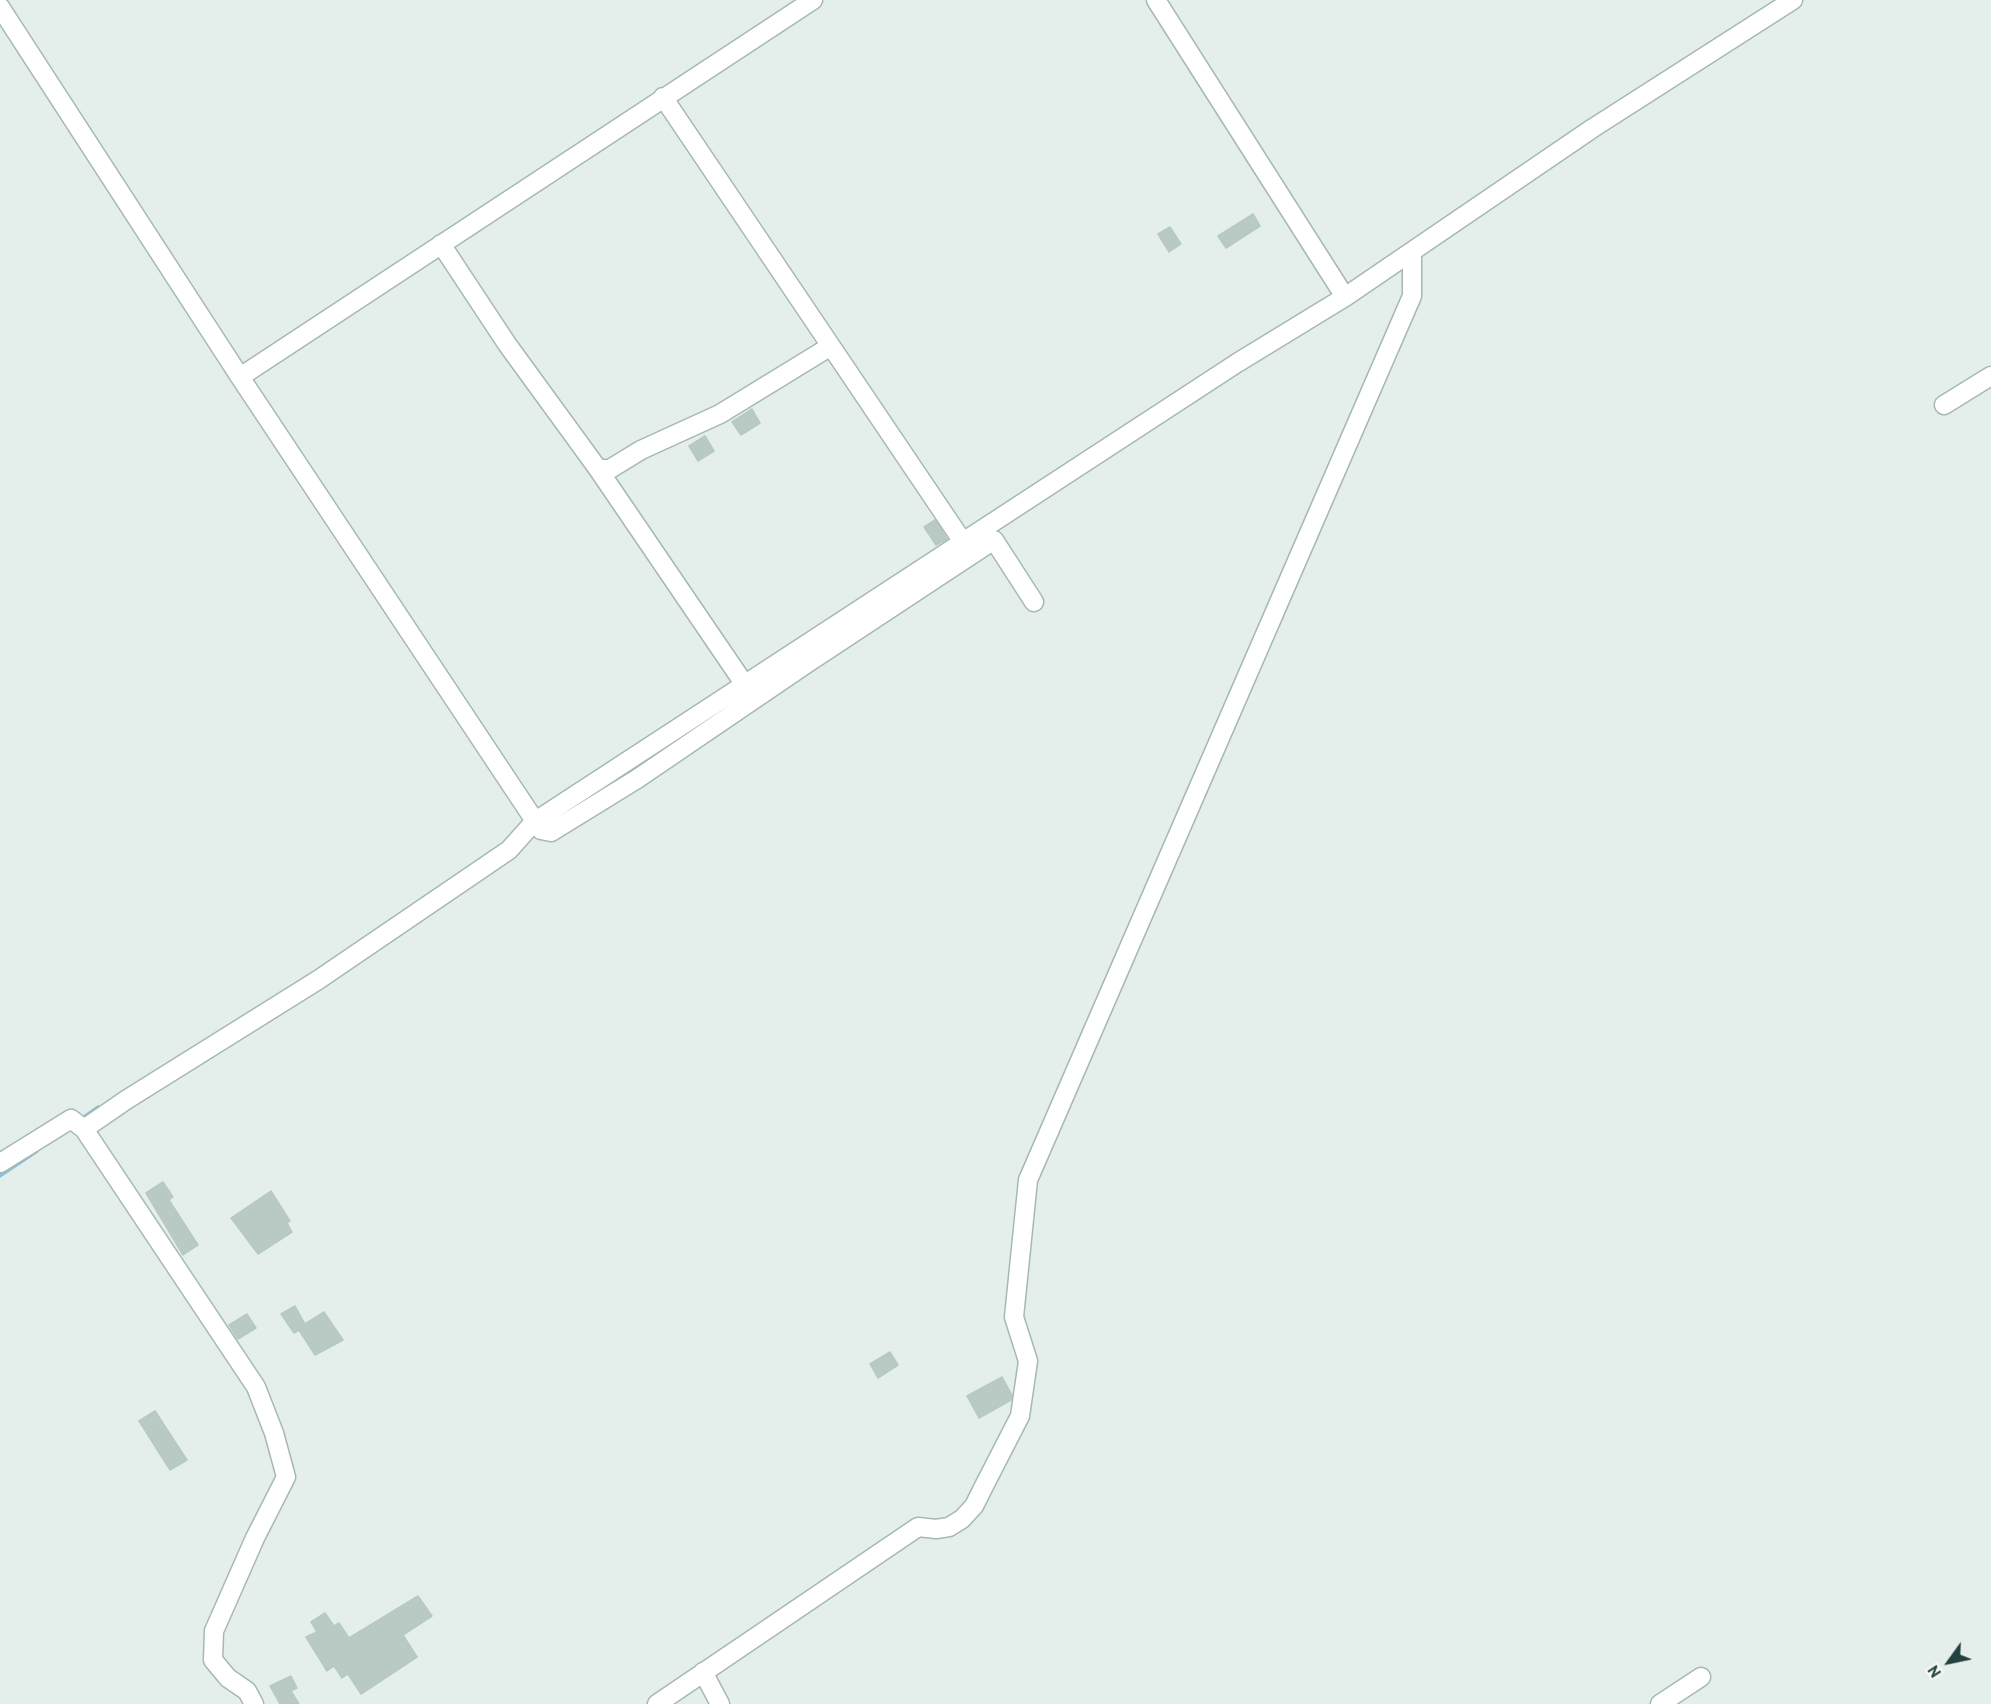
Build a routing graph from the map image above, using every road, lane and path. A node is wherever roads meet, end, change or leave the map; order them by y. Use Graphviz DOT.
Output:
graph roads {
  1 [pos="813,0"];
  2 [pos="1156,0"];
  3 [pos="1793,0"];
  4 [pos="0,7"];
  5 [pos="663,97"];
  6 [pos="441,244"];
  7 [pos="1412,252"];
  8 [pos="1346,297"];
  9 [pos="831,346"];
  10 [pos="1991,376"];
  11 [pos="240,377"];
  12 [pos="1944,405"];
  13 [pos="598,469"];
  14 [pos="963,542"];
  15 [pos="1034,602"];
  16 [pos="744,685"];
  17 [pos="534,822"];
  18 [pos="78,1124"];
  19 [pos="0,1163"];
  20 [pos="703,1672"];
  21 [pos="1701,1677"];
  22 [pos="254,1704"];
  23 [pos="657,1704"];
  24 [pos="720,1704"];
  25 [pos="1660,1704"];
  1 -- 5 [label="street"];
  2 -- 8 [label="street"];
  3 -- 7 [label="street"];
  4 -- 11 [label="street"];
  5 -- 6 [label="street"];
  5 -- 9 [label="street"];
  6 -- 11 [label="street"];
  6 -- 13 [label="street"];
  7 -- 8 [label="street"];
  7 -- 20 [label="street"];
  8 -- 14 [label="street"];
  9 -- 13 [label="street"];
  9 -- 14 [label="street"];
  10 -- 12 [label="street"];
  11 -- 17 [label="street"];
  13 -- 16 [label="street"];
  14 -- 16 [label="street"];
  15 -- 17 [label="street"];
  16 -- 17 [label="street"];
  17 -- 18 [label="street"];
  18 -- 19 [label="street"];
  18 -- 22 [label="street"];
  20 -- 23 [label="street"];
  20 -- 24 [label="street"];
  21 -- 25 [label="street"];
}
